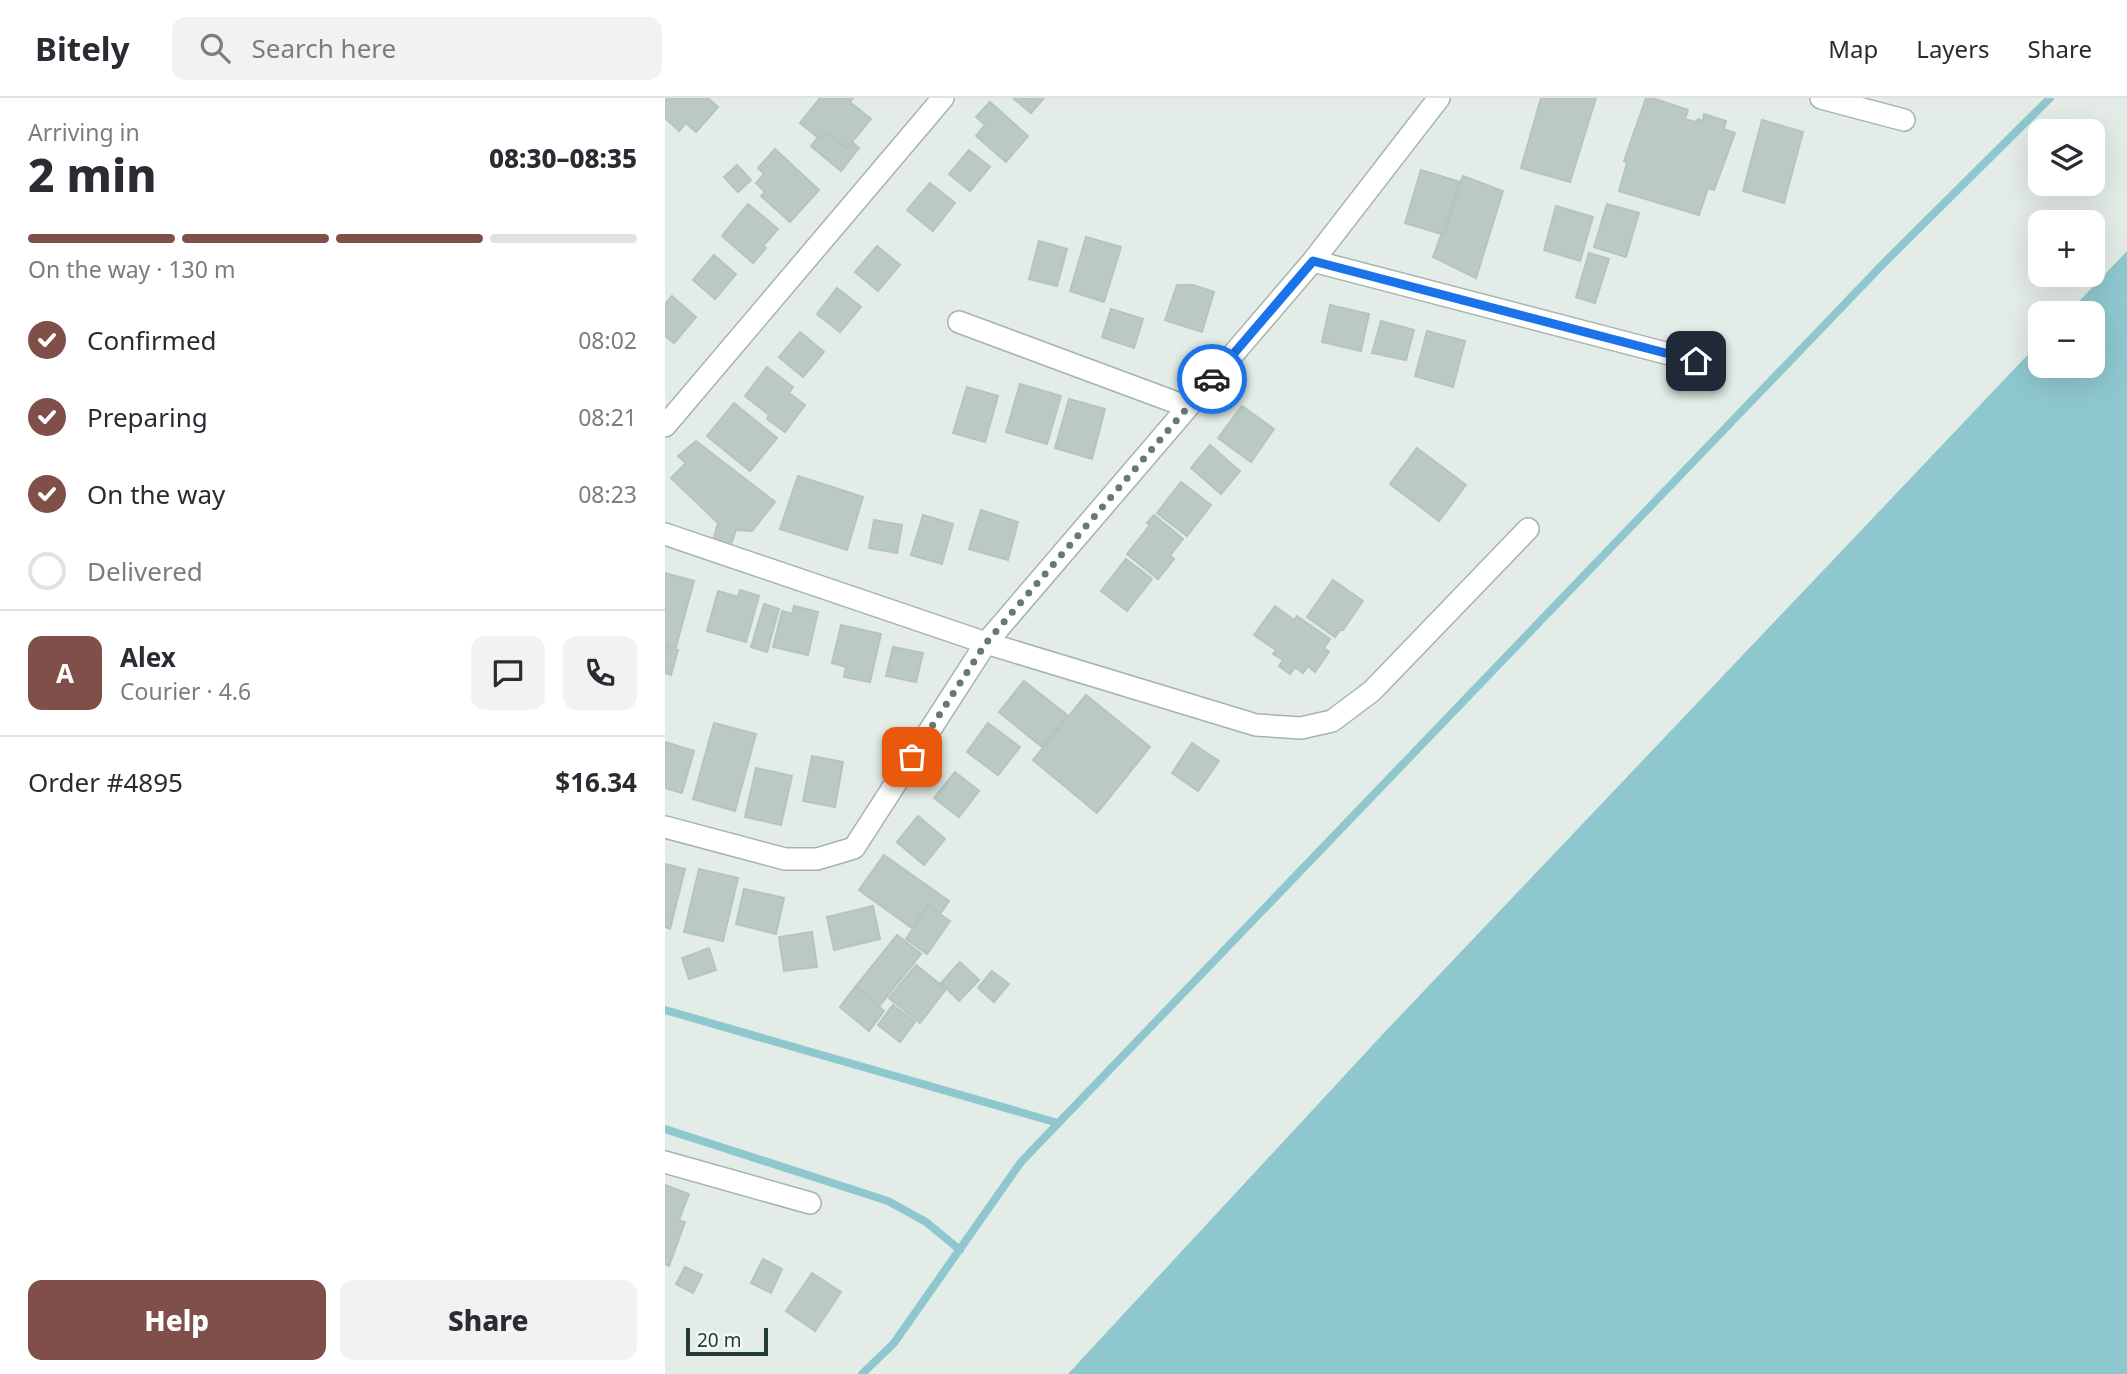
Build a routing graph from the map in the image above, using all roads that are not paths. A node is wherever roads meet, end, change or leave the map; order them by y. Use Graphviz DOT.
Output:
graph roads {
  1 [pos="943,98"];
  2 [pos="1439,98"];
  3 [pos="1821,98"];
  4 [pos="1904,120"];
  5 [pos="1313,261"];
  6 [pos="959,322"];
  7 [pos="1696,361"];
  8 [pos="1188,407"];
  9 [pos="665,426"];
  10 [pos="1528,529"];
  11 [pos="665,534"];
  12 [pos="986,643"];
  13 [pos="665,827"];
  14 [pos="665,1162"];
  15 [pos="810,1203"];
  1 -- 9 [label="street"];
  2 -- 5 [label="street"];
  3 -- 4 [label="street"];
  5 -- 7 [label="street"];
  5 -- 8 [label="street"];
  6 -- 8 [label="street"];
  8 -- 12 [label="street"];
  10 -- 12 [label="street"];
  11 -- 12 [label="street"];
  12 -- 13 [label="street"];
  14 -- 15 [label="street"];
}
